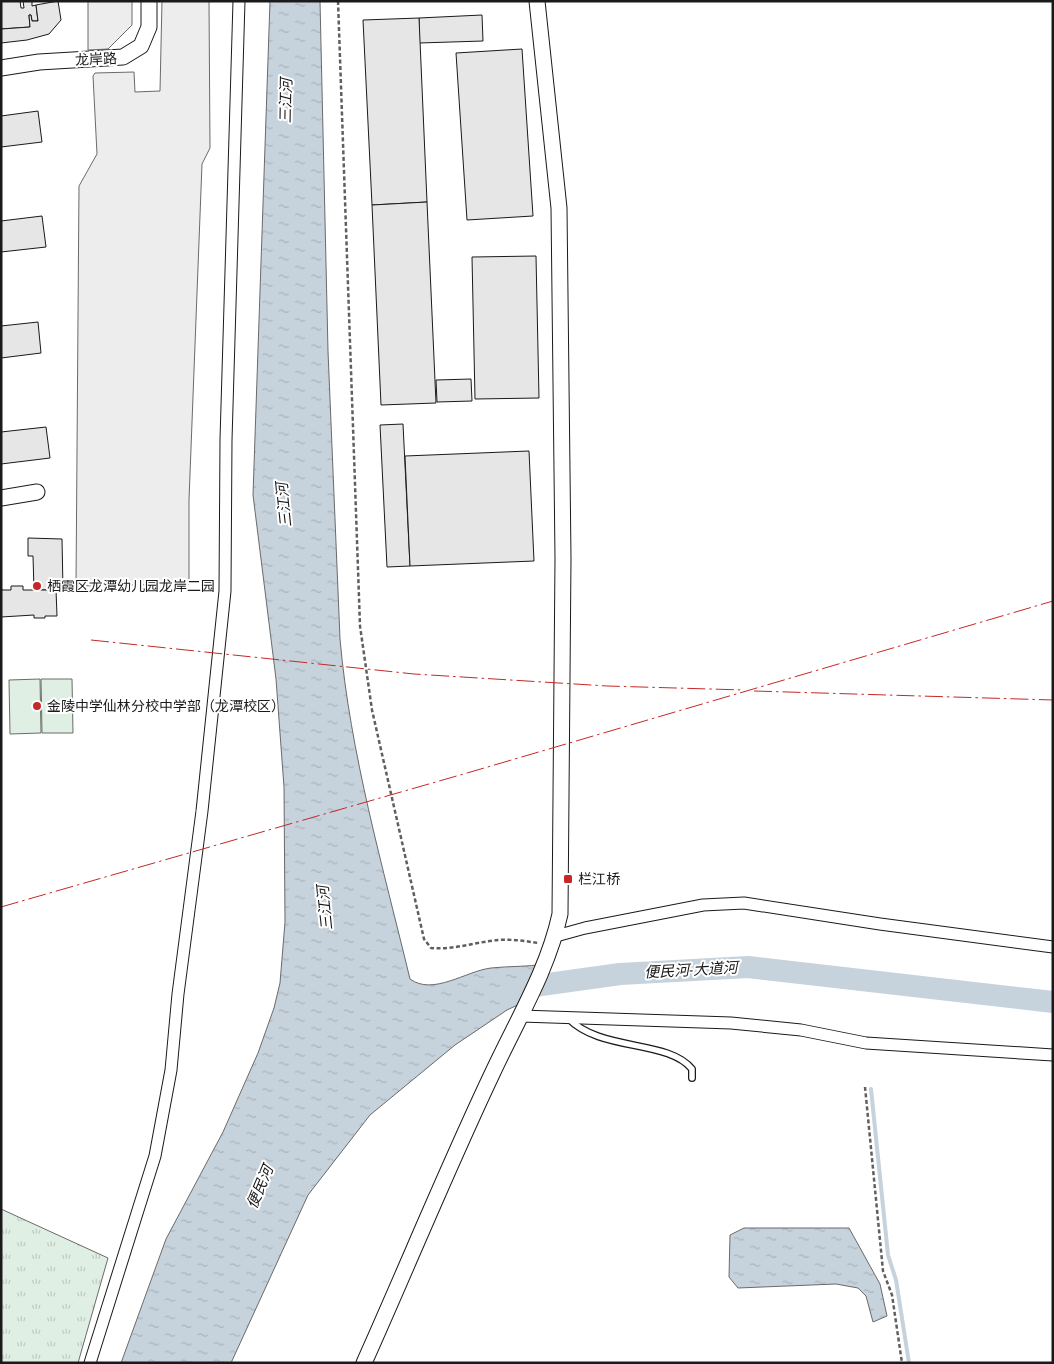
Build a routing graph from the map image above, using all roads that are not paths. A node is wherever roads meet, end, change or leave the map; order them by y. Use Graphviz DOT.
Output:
graph roads {
  1 [pos="149,1"];
  2 [pos="239,1"];
  3 [pos="537,1"];
  4 [pos="1,68"];
  5 [pos="37,492"];
  6 [pos="1,498"];
  7 [pos="553,942"];
  8 [pos="1053,947"];
  9 [pos="522,1013"];
  10 [pos="568,1018"];
  11 [pos="1053,1055"];
  12 [pos="692,1078"];
  13 [pos="90,1363"];
  14 [pos="364,1363"];
  1 -- 4 [label="street, 龙岸路"];
  2 -- 13 [label="street"];
  3 -- 7 [label="street"];
  5 -- 6 [label="street"];
  7 -- 8 [label="street"];
  7 -- 9 [label="street"];
  9 -- 10 [label="street"];
  9 -- 14 [label="street"];
  10 -- 11 [label="street"];
  10 -- 12 [label="lane"];
}
